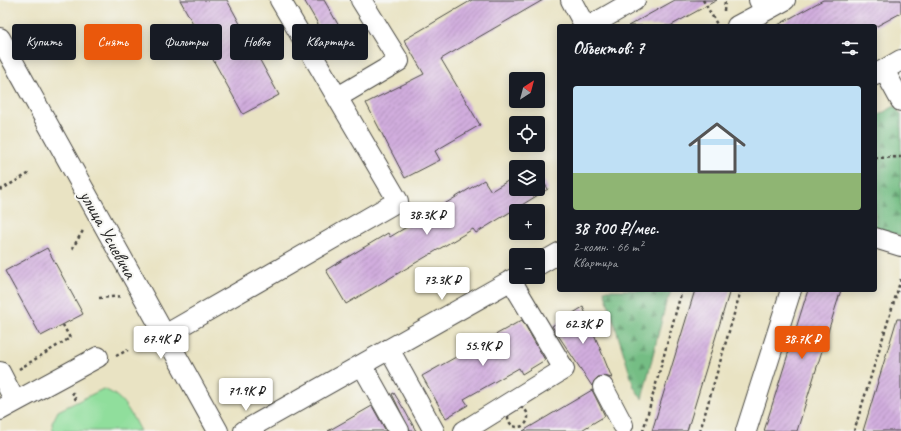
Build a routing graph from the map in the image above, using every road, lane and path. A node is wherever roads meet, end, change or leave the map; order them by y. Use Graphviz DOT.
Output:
graph roads {
  1 [pos="280,0"];
  2 [pos="362,0"];
  3 [pos="571,0"];
  4 [pos="635,0"];
  5 [pos="704,0"];
  6 [pos="785,0"];
  7 [pos="762,6"];
  8 [pos="584,24"];
  9 [pos="593,24"];
  10 [pos="717,24"];
  11 [pos="740,24"];
  12 [pos="0,38"];
  13 [pos="901,60"];
  14 [pos="880,72"];
  15 [pos="338,97"];
  16 [pos="901,101"];
  17 [pos="901,157"];
  18 [pos="877,158"];
  19 [pos="30,173"];
  20 [pos="0,190"];
  21 [pos="877,239"];
  22 [pos="901,246"];
  23 [pos="557,254"];
  24 [pos="545,261"];
  25 [pos="901,278"];
  26 [pos="509,282"];
  27 [pos="517,284"];
  28 [pos="681,292"];
  29 [pos="740,292"];
  30 [pos="790,292"];
  31 [pos="63,324"];
  32 [pos="165,335"];
  33 [pos="389,350"];
  34 [pos="98,357"];
  35 [pos="362,364"];
  36 [pos="2,375"];
  37 [pos="603,387"];
  38 [pos="8,406"];
  39 [pos="620,429"];
  40 [pos="218,431"];
  41 [pos="244,431"];
  42 [pos="399,431"];
  43 [pos="434,431"];
  44 [pos="464,431"];
  45 [pos="643,431"];
  46 [pos="700,431"];
  47 [pos="746,431"];
  48 [pos="854,431"];
  1 -- 15 [label="street"];
  2 -- 15 [label="street"];
  3 -- 8 [label="street"];
  4 -- 9 [label="street"];
  5 -- 10 [label="path"];
  6 -- 7 [label="street"];
  7 -- 11 [label="street"];
  12 -- 32 [label="street, улица Усиевича"];
  13 -- 14 [label="street"];
  14 -- 16 [label="street"];
  15 -- 32 [label="street"];
  17 -- 18 [label="path"];
  19 -- 20 [label="path"];
  21 -- 22 [label="street"];
  23 -- 24 [label="street"];
  25 -- 48 [label="path"];
  26 -- 33 [label="street"];
  27 -- 44 [label="street"];
  28 -- 45 [label="path"];
  29 -- 46 [label="path"];
  30 -- 47 [label="street"];
  31 -- 36 [label="path"];
  32 -- 40 [label="street, улица Усиевича"];
  33 -- 35 [label="street"];
  33 -- 43 [label="street"];
  34 -- 38 [label="street"];
  35 -- 41 [label="street"];
  35 -- 42 [label="street"];
  36 -- 38 [label="street"];
  37 -- 39 [label="street"];
}
